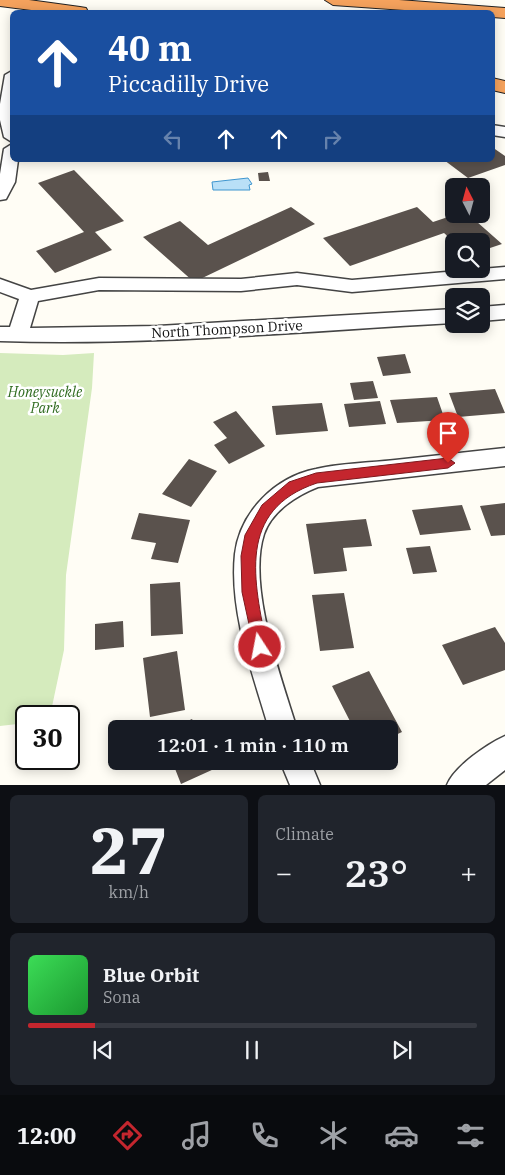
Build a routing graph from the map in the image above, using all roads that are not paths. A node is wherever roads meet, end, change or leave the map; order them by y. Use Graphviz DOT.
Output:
graph roads {
  1 [pos="334,0"];
  2 [pos="477,0"];
  3 [pos="0,1"];
  4 [pos="505,1"];
  5 [pos="65,10"];
  6 [pos="466,10"];
  7 [pos="10,88"];
  8 [pos="10,129"];
  9 [pos="10,162"];
  10 [pos="0,195"];
  11 [pos="505,273"];
  12 [pos="0,285"];
  13 [pos="30,296"];
  14 [pos="505,312"];
  15 [pos="490,313"];
  16 [pos="445,317"];
  17 [pos="9,335"];
  18 [pos="505,457"];
  19 [pos="280,720"];
  20 [pos="505,751"];
  21 [pos="299,770"];
  22 [pos="305,785"];
  23 [pos="462,785"];
  1 -- 6 [label="highway"];
  2 -- 4 [label="highway"];
  3 -- 5 [label="highway"];
  7 -- 8 [label="street"];
  9 -- 10 [label="street"];
  11 -- 13 [label="street"];
  12 -- 13 [label="street"];
  13 -- 17 [label="street"];
  14 -- 15 [label="street"];
  16 -- 17 [label="street, North Thompson Drive"];
  18 -- 19 [label="street"];
  20 -- 23 [label="street"];
  21 -- 22 [label="street"];
}
